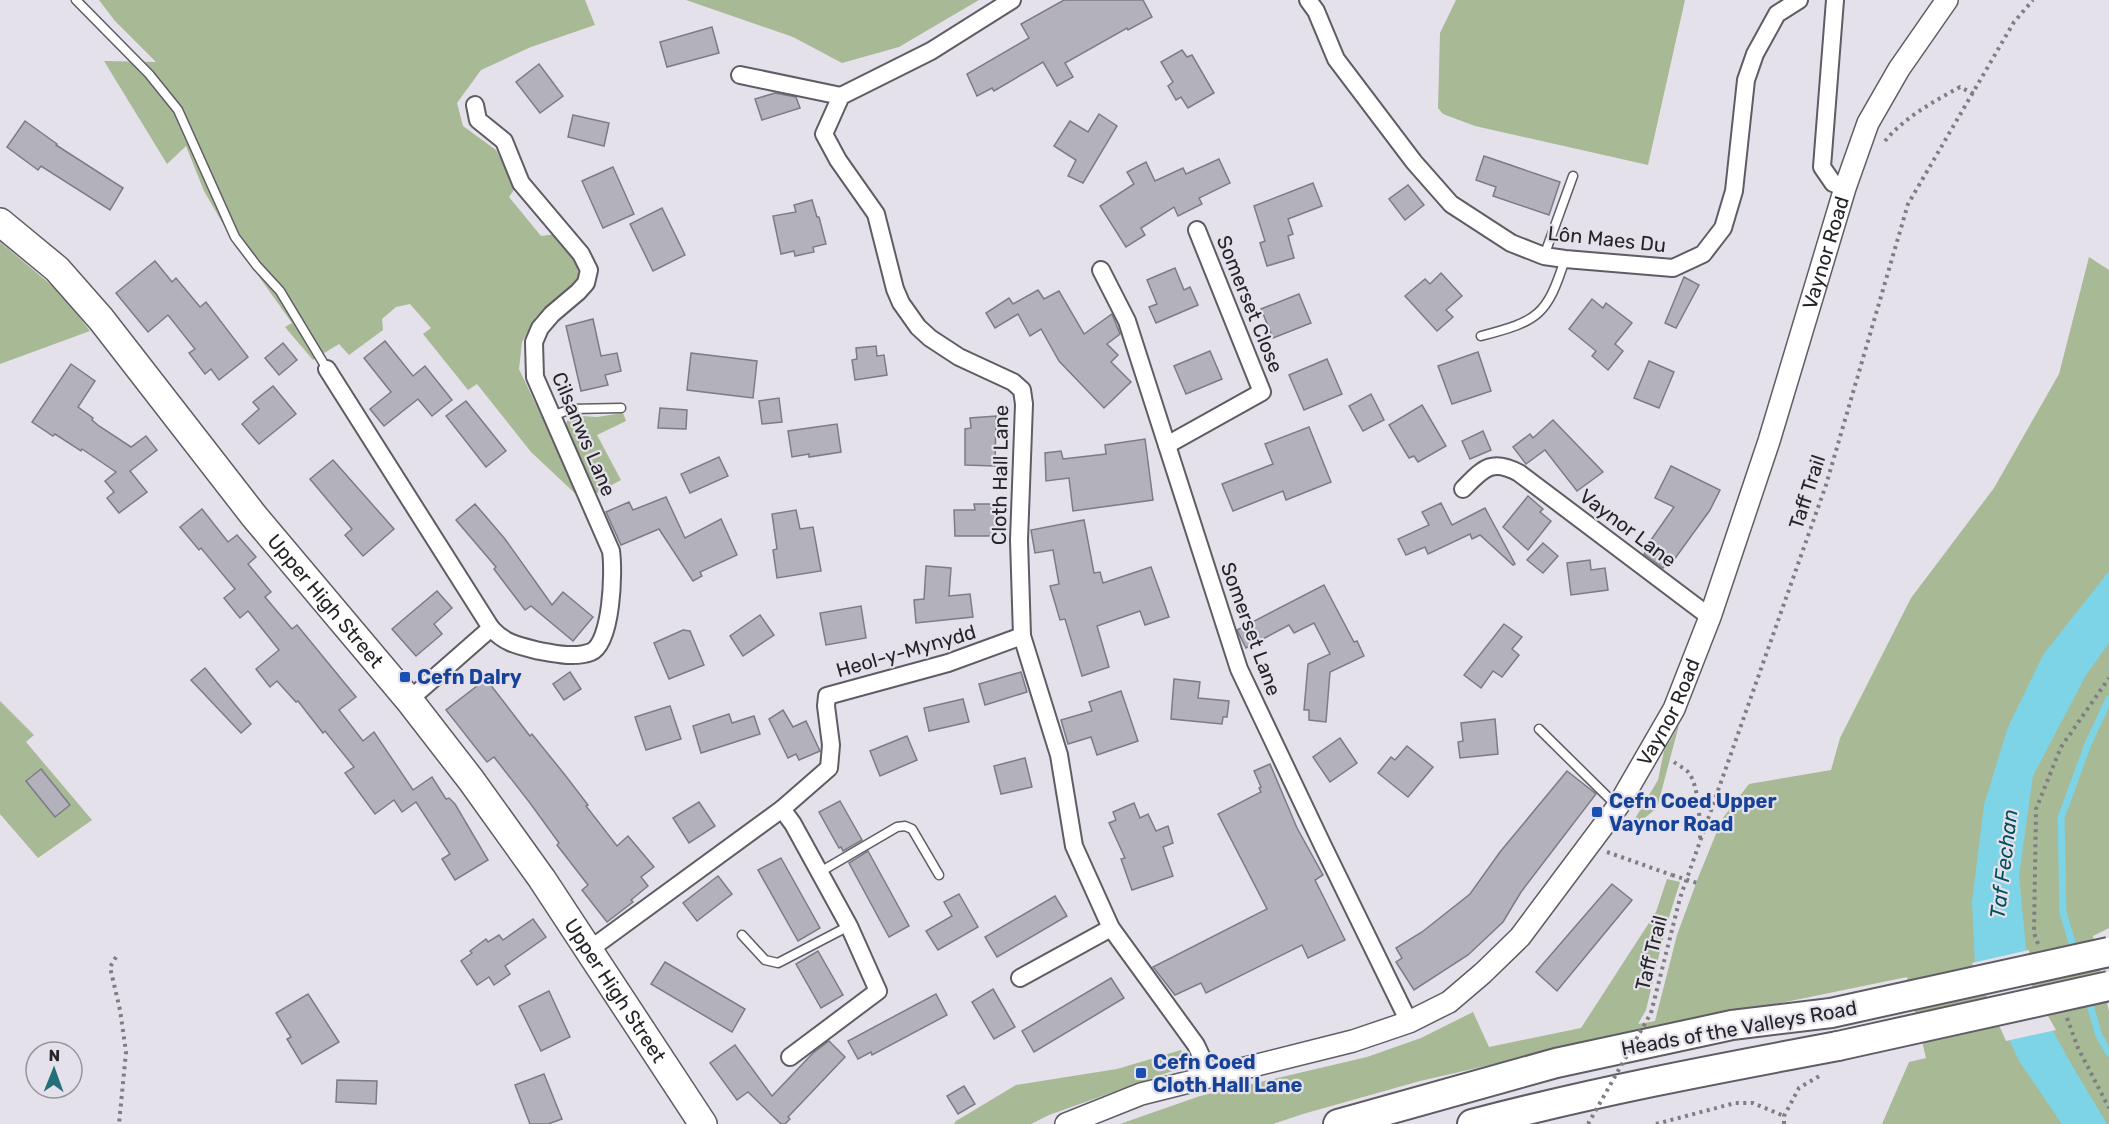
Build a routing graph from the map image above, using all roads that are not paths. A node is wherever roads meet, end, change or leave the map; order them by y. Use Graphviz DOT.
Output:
graph roads {
  1 [pos="76,0"];
  2 [pos="1012,0"];
  3 [pos="1308,0"];
  4 [pos="1798,0"];
  5 [pos="1835,0"];
  6 [pos="1947,0"];
  7 [pos="740,75"];
  8 [pos="841,96"];
  9 [pos="475,105"];
  10 [pos="1573,176"];
  11 [pos="1845,188"];
  12 [pos="0,222"];
  13 [pos="1197,230"];
  14 [pos="1544,256"];
  15 [pos="1565,259"];
  16 [pos="1101,270"];
  17 [pos="1482,336"];
  18 [pos="327,369"];
  19 [pos="621,408"];
  20 [pos="552,416"];
  21 [pos="1167,445"];
  22 [pos="1463,489"];
  23 [pos="1710,617"];
  24 [pos="491,628"];
  25 [pos="1022,636"];
  26 [pos="410,700"];
  27 [pos="1539,729"];
  28 [pos="1618,806"];
  29 [pos="782,810"];
  30 [pos="820,873"];
  31 [pos="939,875"];
  32 [pos="849,926"];
  33 [pos="1111,928"];
  34 [pos="742,935"];
  35 [pos="589,950"];
  36 [pos="2109,952"];
  37 [pos="1020,978"];
  38 [pos="2109,986"];
  39 [pos="1409,1022"];
  40 [pos="790,1057"];
  41 [pos="1210,1075"];
  42 [pos="703,1124"];
  43 [pos="1066,1124"];
  44 [pos="1338,1124"];
  45 [pos="1472,1124"];
  1 -- 18 [label="lane"];
  2 -- 8 [label="street"];
  3 -- 14 [label="street, Lôn Maes Du"];
  4 -- 15 [label="street, Lôn Maes Du"];
  5 -- 11 [label="street"];
  6 -- 11 [label="street, Vaynor Road"];
  7 -- 8 [label="street"];
  8 -- 25 [label="street, Cloth Hall Lane"];
  9 -- 20 [label="street, Cilsanws Lane"];
  10 -- 14 [label="lane"];
  11 -- 23 [label="street, Vaynor Road"];
  12 -- 26 [label="main road, Upper High Street"];
  13 -- 21 [label="street, Somerset Close"];
  14 -- 15 [label="street, Lôn Maes Du"];
  15 -- 17 [label="lane"];
  16 -- 21 [label="street, Somerset Lane"];
  18 -- 24 [label="street, Cilsanws Lane"];
  19 -- 20 [label="lane"];
  20 -- 24 [label="street, Cilsanws Lane"];
  21 -- 39 [label="street, Somerset Lane"];
  22 -- 23 [label="street, Vaynor Lane"];
  23 -- 28 [label="street, Vaynor Road"];
  24 -- 26 [label="street"];
  25 -- 29 [label="street, Heol-y-Mynydd"];
  25 -- 33 [label="street, Cloth Hall Lane"];
  26 -- 35 [label="main road, Upper High Street"];
  27 -- 28 [label="lane"];
  28 -- 39 [label="street, Vaynor Road"];
  29 -- 30 [label="street"];
  29 -- 35 [label="street, Heol-y-Mynydd"];
  30 -- 31 [label="lane"];
  30 -- 32 [label="street"];
  32 -- 34 [label="lane"];
  32 -- 40 [label="street"];
  33 -- 37 [label="street"];
  33 -- 41 [label="street, Cloth Hall Lane"];
  35 -- 42 [label="main road, Upper High Street"];
  36 -- 44 [label="highway, Heads of the Valleys Road, bridge"];
  38 -- 45 [label="highway, Heads of the Valleys Road, bridge"];
  39 -- 41 [label="street, Vaynor Road"];
  41 -- 43 [label="street, Vaynor Road"];
}
